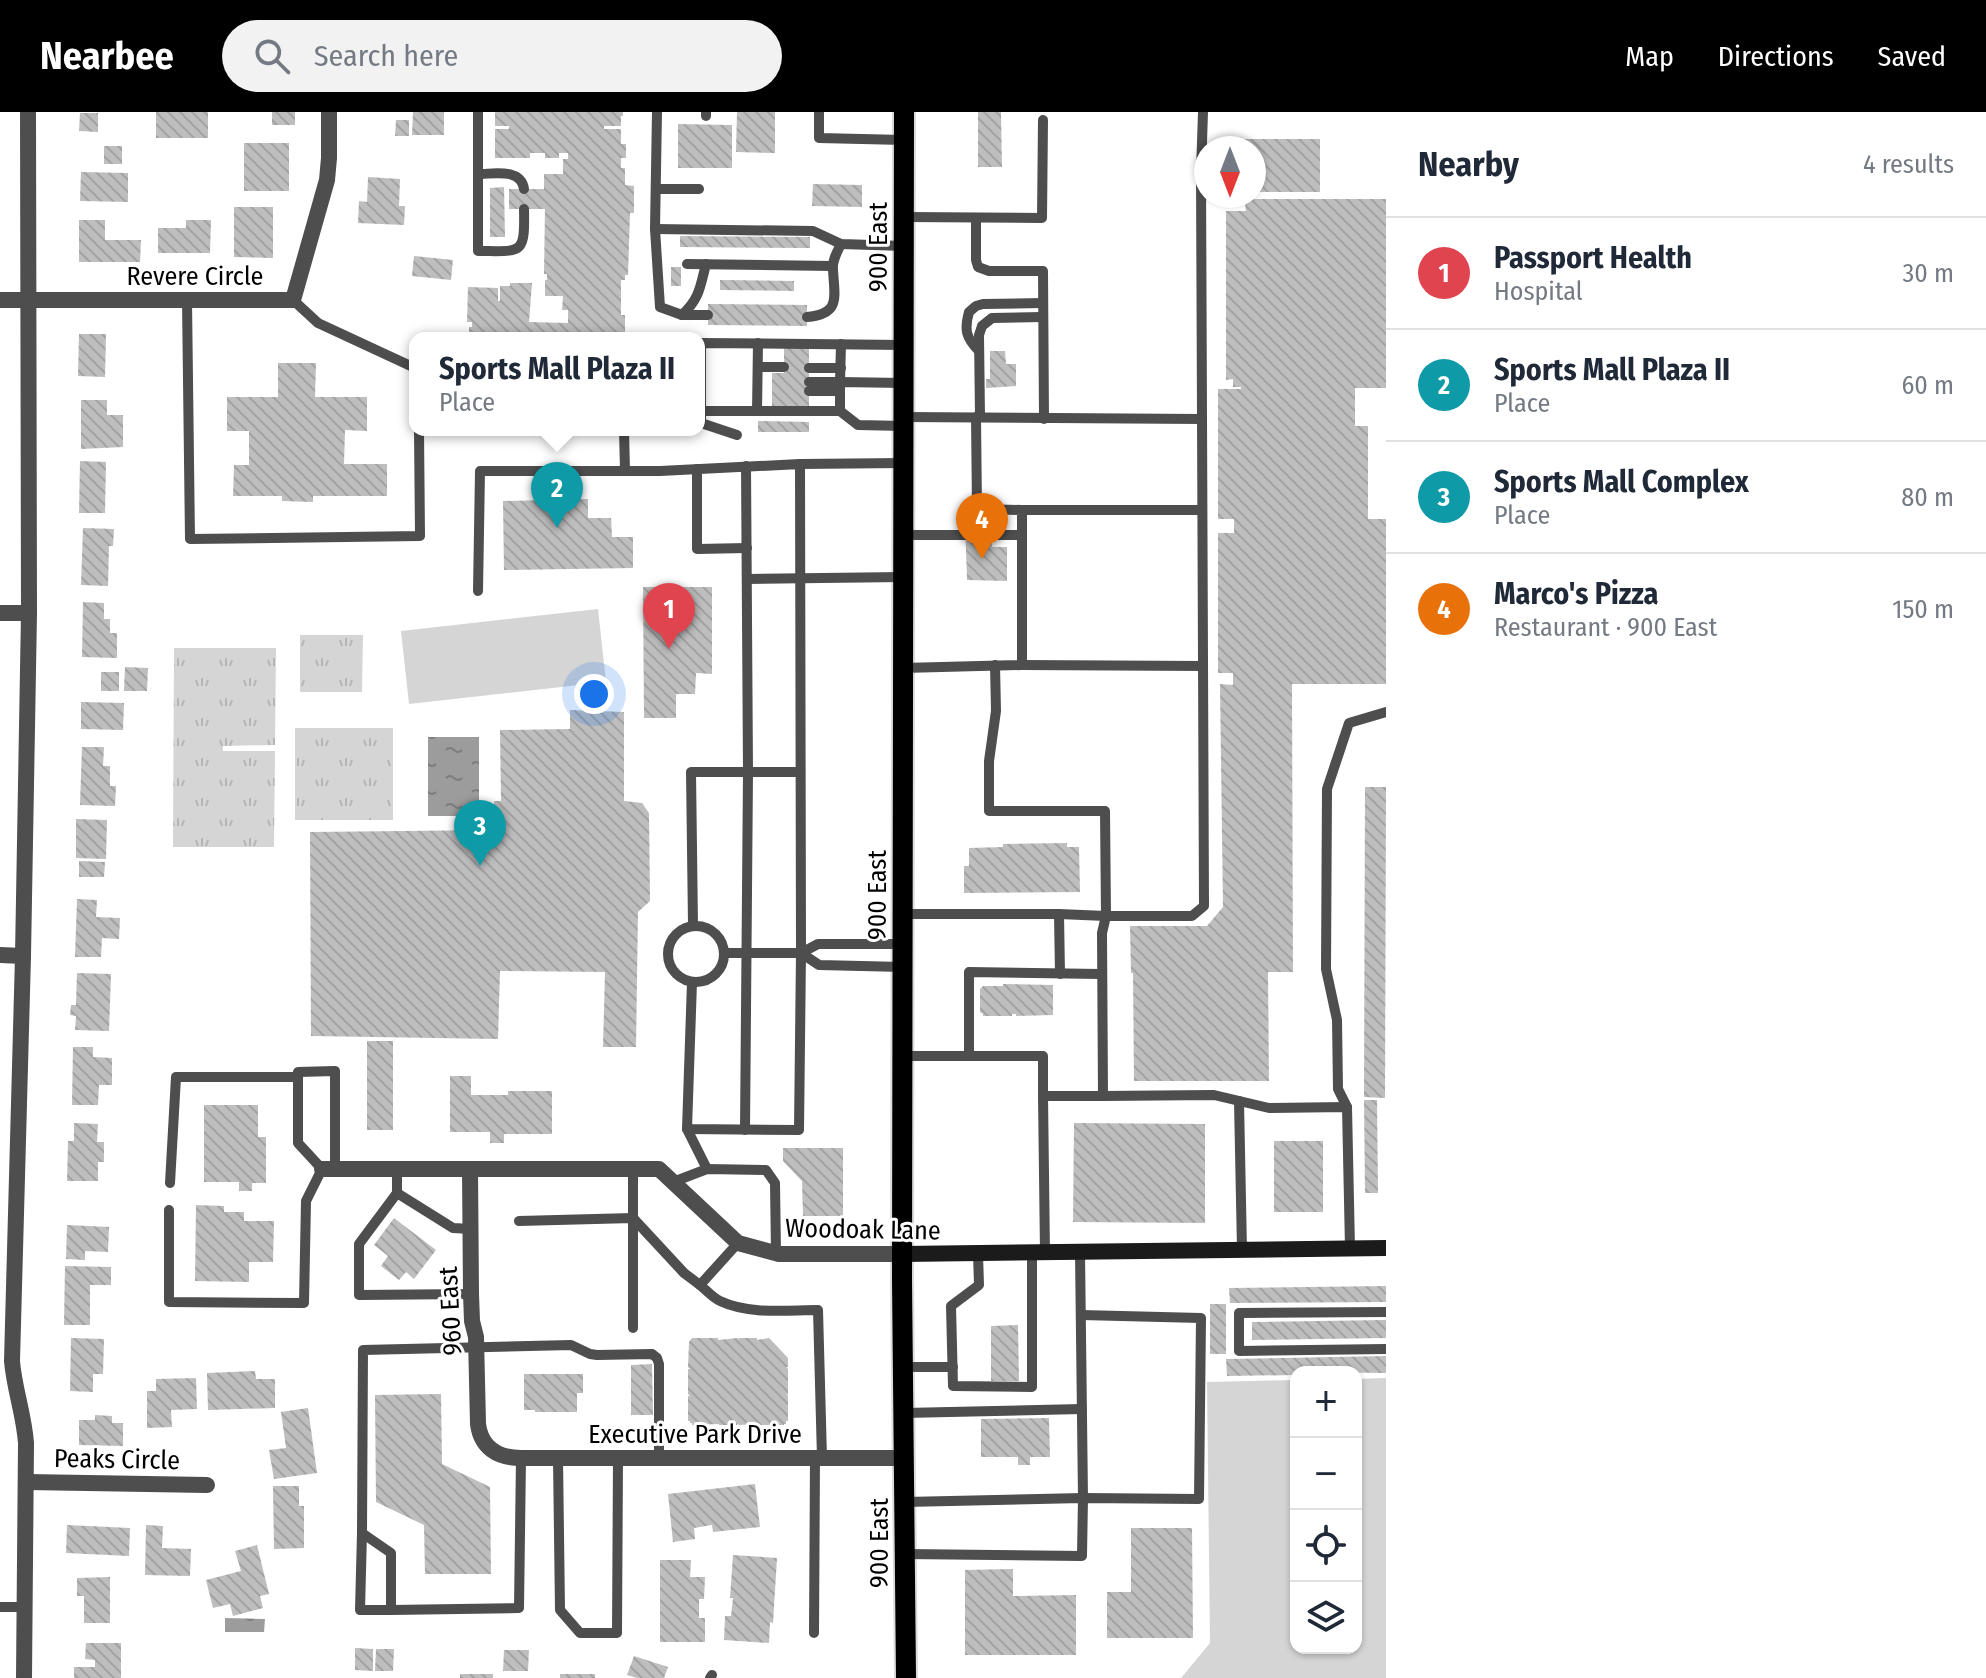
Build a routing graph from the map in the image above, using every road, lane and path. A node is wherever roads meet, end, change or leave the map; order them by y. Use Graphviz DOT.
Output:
graph roads {
  1 [pos="28,112"];
  2 [pos="329,112"];
  3 [pos="478,112"];
  4 [pos="657,112"];
  5 [pos="819,112"];
  6 [pos="904,112"];
  7 [pos="1203,112"];
  8 [pos="1043,120"];
  9 [pos="904,140"];
  10 [pos="478,174"];
  11 [pos="524,189"];
  12 [pos="656,189"];
  13 [pos="699,189"];
  14 [pos="524,209"];
  15 [pos="904,217"];
  16 [pos="976,218"];
  17 [pos="655,229"];
  18 [pos="841,244"];
  19 [pos="904,246"];
  20 [pos="687,264"];
  21 [pos="706,264"];
  22 [pos="832,266"];
  23 [pos="0,300"];
  24 [pos="28,300"];
  25 [pos="187,300"];
  26 [pos="293,300"];
  27 [pos="1043,303"];
  28 [pos="682,315"];
  29 [pos="708,315"];
  30 [pos="807,317"];
  31 [pos="1043,317"];
  32 [pos="705,343"];
  33 [pos="758,343"];
  34 [pos="841,344"];
  35 [pos="903,345"];
  36 [pos="979,351"];
  37 [pos="409,365"];
  38 [pos="758,367"];
  39 [pos="784,367"];
  40 [pos="809,368"];
  41 [pos="841,368"];
  42 [pos="903,383"];
  43 [pos="758,386"];
  44 [pos="772,386"];
  45 [pos="809,386"];
  46 [pos="840,386"];
  47 [pos="705,411"];
  48 [pos="757,411"];
  49 [pos="840,411"];
  50 [pos="978,417"];
  51 [pos="1044,419"];
  52 [pos="1202,419"];
  53 [pos="904,422"];
  54 [pos="705,424"];
  55 [pos="737,435"];
  56 [pos="419,436"];
  57 [pos="624,436"];
  58 [pos="903,463"];
  59 [pos="800,464"];
  60 [pos="746,466"];
  61 [pos="697,469"];
  62 [pos="625,471"];
  63 [pos="1022,510"];
  64 [pos="1202,510"];
  65 [pos="903,535"];
  66 [pos="965,535"];
  67 [pos="992,535"];
  68 [pos="1022,535"];
  69 [pos="747,548"];
  70 [pos="903,577"];
  71 [pos="800,578"];
  72 [pos="747,579"];
  73 [pos="478,591"];
  74 [pos="0,613"];
  75 [pos="29,613"];
  76 [pos="995,665"];
  77 [pos="1022,665"];
  78 [pos="1203,666"];
  79 [pos="903,668"];
  80 [pos="1386,712"];
  81 [pos="748,772"];
  82 [pos="800,772"];
  83 [pos="903,914"];
  84 [pos="1059,914"];
  85 [pos="1106,916"];
  86 [pos="693,925"];
  87 [pos="903,944"];
  88 [pos="725,953"];
  89 [pos="747,953"];
  90 [pos="801,953"];
  91 [pos="0,955"];
  92 [pos="23,956"];
  93 [pos="903,967"];
  94 [pos="1060,974"];
  95 [pos="1101,974"];
  96 [pos="692,982"];
  97 [pos="903,1056"];
  98 [pos="969,1056"];
  99 [pos="298,1077"];
  100 [pos="1043,1096"];
  101 [pos="1103,1096"];
  102 [pos="1239,1101"];
  103 [pos="1347,1107"];
  104 [pos="687,1129"];
  105 [pos="745,1130"];
  106 [pos="329,1169"];
  107 [pos="397,1169"];
  108 [pos="470,1169"];
  109 [pos="633,1169"];
  110 [pos="707,1169"];
  111 [pos="673,1182"];
  112 [pos="170,1183"];
  113 [pos="397,1193"];
  114 [pos="169,1210"];
  115 [pos="7,1211"];
  116 [pos="633,1218"];
  117 [pos="519,1221"];
  118 [pos="471,1229"];
  119 [pos="738,1243"];
  120 [pos="1350,1248"];
  121 [pos="1386,1248"];
  122 [pos="1242,1250"];
  123 [pos="776,1253"];
  124 [pos="1038,1253"];
  125 [pos="1080,1253"];
  126 [pos="903,1254"];
  127 [pos="978,1254"];
  128 [pos="700,1285"];
  129 [pos="471,1294"];
  130 [pos="1386,1312"];
  131 [pos="1081,1315"];
  132 [pos="633,1328"];
  133 [pos="6,1345"];
  134 [pos="477,1348"];
  135 [pos="1386,1349"];
  136 [pos="903,1367"];
  137 [pos="953,1367"];
  138 [pos="1082,1409"];
  139 [pos="904,1413"];
  140 [pos="488,1447"];
  141 [pos="521,1458"];
  142 [pos="558,1458"];
  143 [pos="618,1458"];
  144 [pos="659,1458"];
  145 [pos="818,1458"];
  146 [pos="905,1458"];
  147 [pos="27,1482"];
  148 [pos="207,1485"];
  149 [pos="1083,1498"];
  150 [pos="905,1502"];
  151 [pos="362,1533"];
  152 [pos="905,1554"];
  153 [pos="0,1607"];
  154 [pos="25,1607"];
  155 [pos="391,1610"];
  156 [pos="814,1633"];
  157 [pos="24,1678"];
  158 [pos="906,1678"];
  1 -- 24 [label="street"];
  2 -- 26 [label="street, Revere Circle"];
  3 -- 10 [label="lane"];
  4 -- 12 [label="lane"];
  5 -- 9 [label="lane"];
  6 -- 9 [label="main road, 900 East"];
  7 -- 52 [label="lane"];
  8 -- 16 [label="lane"];
  9 -- 15 [label="main road, 900 East"];
  10 -- 11 [label="lane"];
  10 -- 14 [label="lane"];
  12 -- 13 [label="lane"];
  12 -- 17 [label="lane"];
  15 -- 16 [label="lane"];
  15 -- 19 [label="main road, 900 East"];
  16 -- 27 [label="lane"];
  17 -- 18 [label="lane"];
  17 -- 28 [label="lane"];
  18 -- 19 [label="lane"];
  18 -- 22 [label="lane"];
  19 -- 35 [label="main road, 900 East"];
  20 -- 21 [label="lane"];
  21 -- 22 [label="lane"];
  21 -- 28 [label="lane"];
  22 -- 30 [label="lane"];
  23 -- 24 [label="street, Revere Circle"];
  24 -- 25 [label="street, Revere Circle"];
  24 -- 75 [label="street"];
  25 -- 26 [label="street, Revere Circle"];
  25 -- 56 [label="lane"];
  26 -- 37 [label="lane"];
  27 -- 31 [label="lane"];
  27 -- 36 [label="lane"];
  28 -- 29 [label="lane"];
  31 -- 36 [label="lane"];
  31 -- 51 [label="lane"];
  32 -- 33 [label="lane"];
  33 -- 34 [label="lane"];
  33 -- 38 [label="lane"];
  34 -- 35 [label="lane"];
  34 -- 41 [label="lane"];
  35 -- 42 [label="main road, 900 East"];
  36 -- 50 [label="lane"];
  38 -- 39 [label="lane"];
  38 -- 43 [label="lane"];
  40 -- 41 [label="lane"];
  41 -- 46 [label="lane"];
  42 -- 46 [label="lane"];
  42 -- 53 [label="main road, 900 East"];
  43 -- 44 [label="lane"];
  43 -- 48 [label="lane"];
  45 -- 46 [label="lane"];
  46 -- 49 [label="lane"];
  47 -- 48 [label="lane"];
  48 -- 49 [label="lane"];
  49 -- 53 [label="lane"];
  50 -- 51 [label="lane"];
  50 -- 53 [label="lane"];
  50 -- 63 [label="lane"];
  51 -- 52 [label="lane"];
  52 -- 64 [label="lane"];
  53 -- 58 [label="main road, 900 East"];
  54 -- 55 [label="lane"];
  57 -- 62 [label="lane"];
  58 -- 59 [label="lane"];
  58 -- 65 [label="main road, 900 East"];
  59 -- 60 [label="lane"];
  59 -- 71 [label="lane"];
  60 -- 61 [label="lane"];
  60 -- 69 [label="lane"];
  61 -- 62 [label="lane"];
  61 -- 69 [label="lane"];
  62 -- 73 [label="lane"];
  63 -- 64 [label="lane"];
  63 -- 68 [label="lane"];
  64 -- 78 [label="lane"];
  65 -- 66 [label="lane"];
  65 -- 70 [label="main road, 900 East"];
  67 -- 68 [label="lane"];
  68 -- 77 [label="lane"];
  69 -- 72 [label="lane"];
  70 -- 71 [label="lane"];
  70 -- 79 [label="main road, 900 East"];
  71 -- 72 [label="lane"];
  71 -- 82 [label="lane"];
  72 -- 81 [label="lane"];
  74 -- 75 [label="street"];
  75 -- 92 [label="street"];
  76 -- 77 [label="lane"];
  76 -- 79 [label="lane"];
  76 -- 85 [label="lane"];
  77 -- 78 [label="lane"];
  78 -- 85 [label="lane"];
  79 -- 83 [label="main road, 900 East"];
  80 -- 103 [label="lane"];
  81 -- 82 [label="lane"];
  81 -- 86 [label="lane"];
  81 -- 89 [label="lane"];
  82 -- 90 [label="lane"];
  83 -- 84 [label="lane"];
  83 -- 87 [label="main road, 900 East"];
  84 -- 85 [label="lane"];
  84 -- 94 [label="lane"];
  85 -- 95 [label="lane"];
  86 -- 88 [label="lane"];
  86 -- 96 [label="lane"];
  87 -- 90 [label="lane"];
  87 -- 93 [label="main road, 900 East"];
  88 -- 89 [label="lane"];
  88 -- 96 [label="lane"];
  89 -- 90 [label="lane"];
  89 -- 105 [label="lane"];
  90 -- 93 [label="lane"];
  90 -- 105 [label="lane"];
  91 -- 92 [label="street"];
  92 -- 115 [label="street"];
  93 -- 97 [label="main road, 900 East"];
  94 -- 95 [label="lane"];
  94 -- 98 [label="lane"];
  95 -- 101 [label="lane"];
  96 -- 104 [label="lane"];
  97 -- 98 [label="lane"];
  97 -- 126 [label="main road, 900 East"];
  98 -- 100 [label="lane"];
  99 -- 106 [label="lane"];
  99 -- 106 [label="lane"];
  99 -- 112 [label="lane"];
  100 -- 101 [label="lane"];
  100 -- 124 [label="lane"];
  101 -- 102 [label="lane"];
  102 -- 103 [label="lane"];
  102 -- 122 [label="lane"];
  103 -- 120 [label="lane"];
  104 -- 105 [label="lane"];
  104 -- 110 [label="lane"];
  106 -- 107 [label="street, Woodoak Lane"];
  106 -- 114 [label="lane"];
  107 -- 108 [label="street, Woodoak Lane"];
  107 -- 113 [label="lane"];
  108 -- 109 [label="street, Woodoak Lane"];
  108 -- 118 [label="street, 960 East"];
  109 -- 111 [label="street, Woodoak Lane"];
  109 -- 116 [label="lane"];
  110 -- 111 [label="lane"];
  110 -- 123 [label="lane"];
  111 -- 119 [label="street, Woodoak Lane"];
  113 -- 118 [label="lane"];
  113 -- 129 [label="lane"];
  115 -- 133 [label="street"];
  116 -- 117 [label="lane"];
  116 -- 128 [label="lane"];
  116 -- 132 [label="lane"];
  118 -- 129 [label="street, 960 East"];
  119 -- 123 [label="street, Woodoak Lane"];
  119 -- 128 [label="lane"];
  120 -- 121 [label="street, Woodoak Lane"];
  120 -- 122 [label="street, Woodoak Lane"];
  122 -- 125 [label="street, Woodoak Lane"];
  123 -- 126 [label="street, Woodoak Lane"];
  124 -- 125 [label="street, Woodoak Lane"];
  124 -- 127 [label="street, Woodoak Lane"];
  124 -- 137 [label="lane"];
  125 -- 131 [label="lane"];
  126 -- 127 [label="street, Woodoak Lane"];
  126 -- 136 [label="main road, 900 East"];
  127 -- 137 [label="lane"];
  128 -- 145 [label="lane"];
  129 -- 134 [label="street, 960 East"];
  130 -- 135 [label="lane"];
  131 -- 138 [label="lane"];
  131 -- 149 [label="lane"];
  133 -- 147 [label="street"];
  134 -- 140 [label="street, 960 East"];
  134 -- 144 [label="lane"];
  134 -- 151 [label="lane"];
  136 -- 137 [label="lane"];
  136 -- 139 [label="main road, 900 East"];
  138 -- 139 [label="lane"];
  138 -- 149 [label="lane"];
  139 -- 146 [label="main road, 900 East"];
  140 -- 141 [label="street, Executive Park Drive"];
  141 -- 142 [label="street, Executive Park Drive"];
  141 -- 155 [label="lane"];
  142 -- 143 [label="street, Executive Park Drive"];
  142 -- 143 [label="lane"];
  143 -- 144 [label="street, Executive Park Drive"];
  144 -- 145 [label="street, Executive Park Drive"];
  145 -- 146 [label="street, Executive Park Drive"];
  145 -- 156 [label="lane"];
  146 -- 150 [label="main road, 900 East"];
  147 -- 148 [label="street, Peaks Circle"];
  147 -- 154 [label="street"];
  149 -- 150 [label="lane"];
  149 -- 152 [label="lane"];
  150 -- 152 [label="main road, 900 East"];
  151 -- 155 [label="lane"];
  151 -- 155 [label="lane"];
  152 -- 158 [label="main road, 900 East"];
  153 -- 154 [label="lane"];
  154 -- 157 [label="street"];
}
